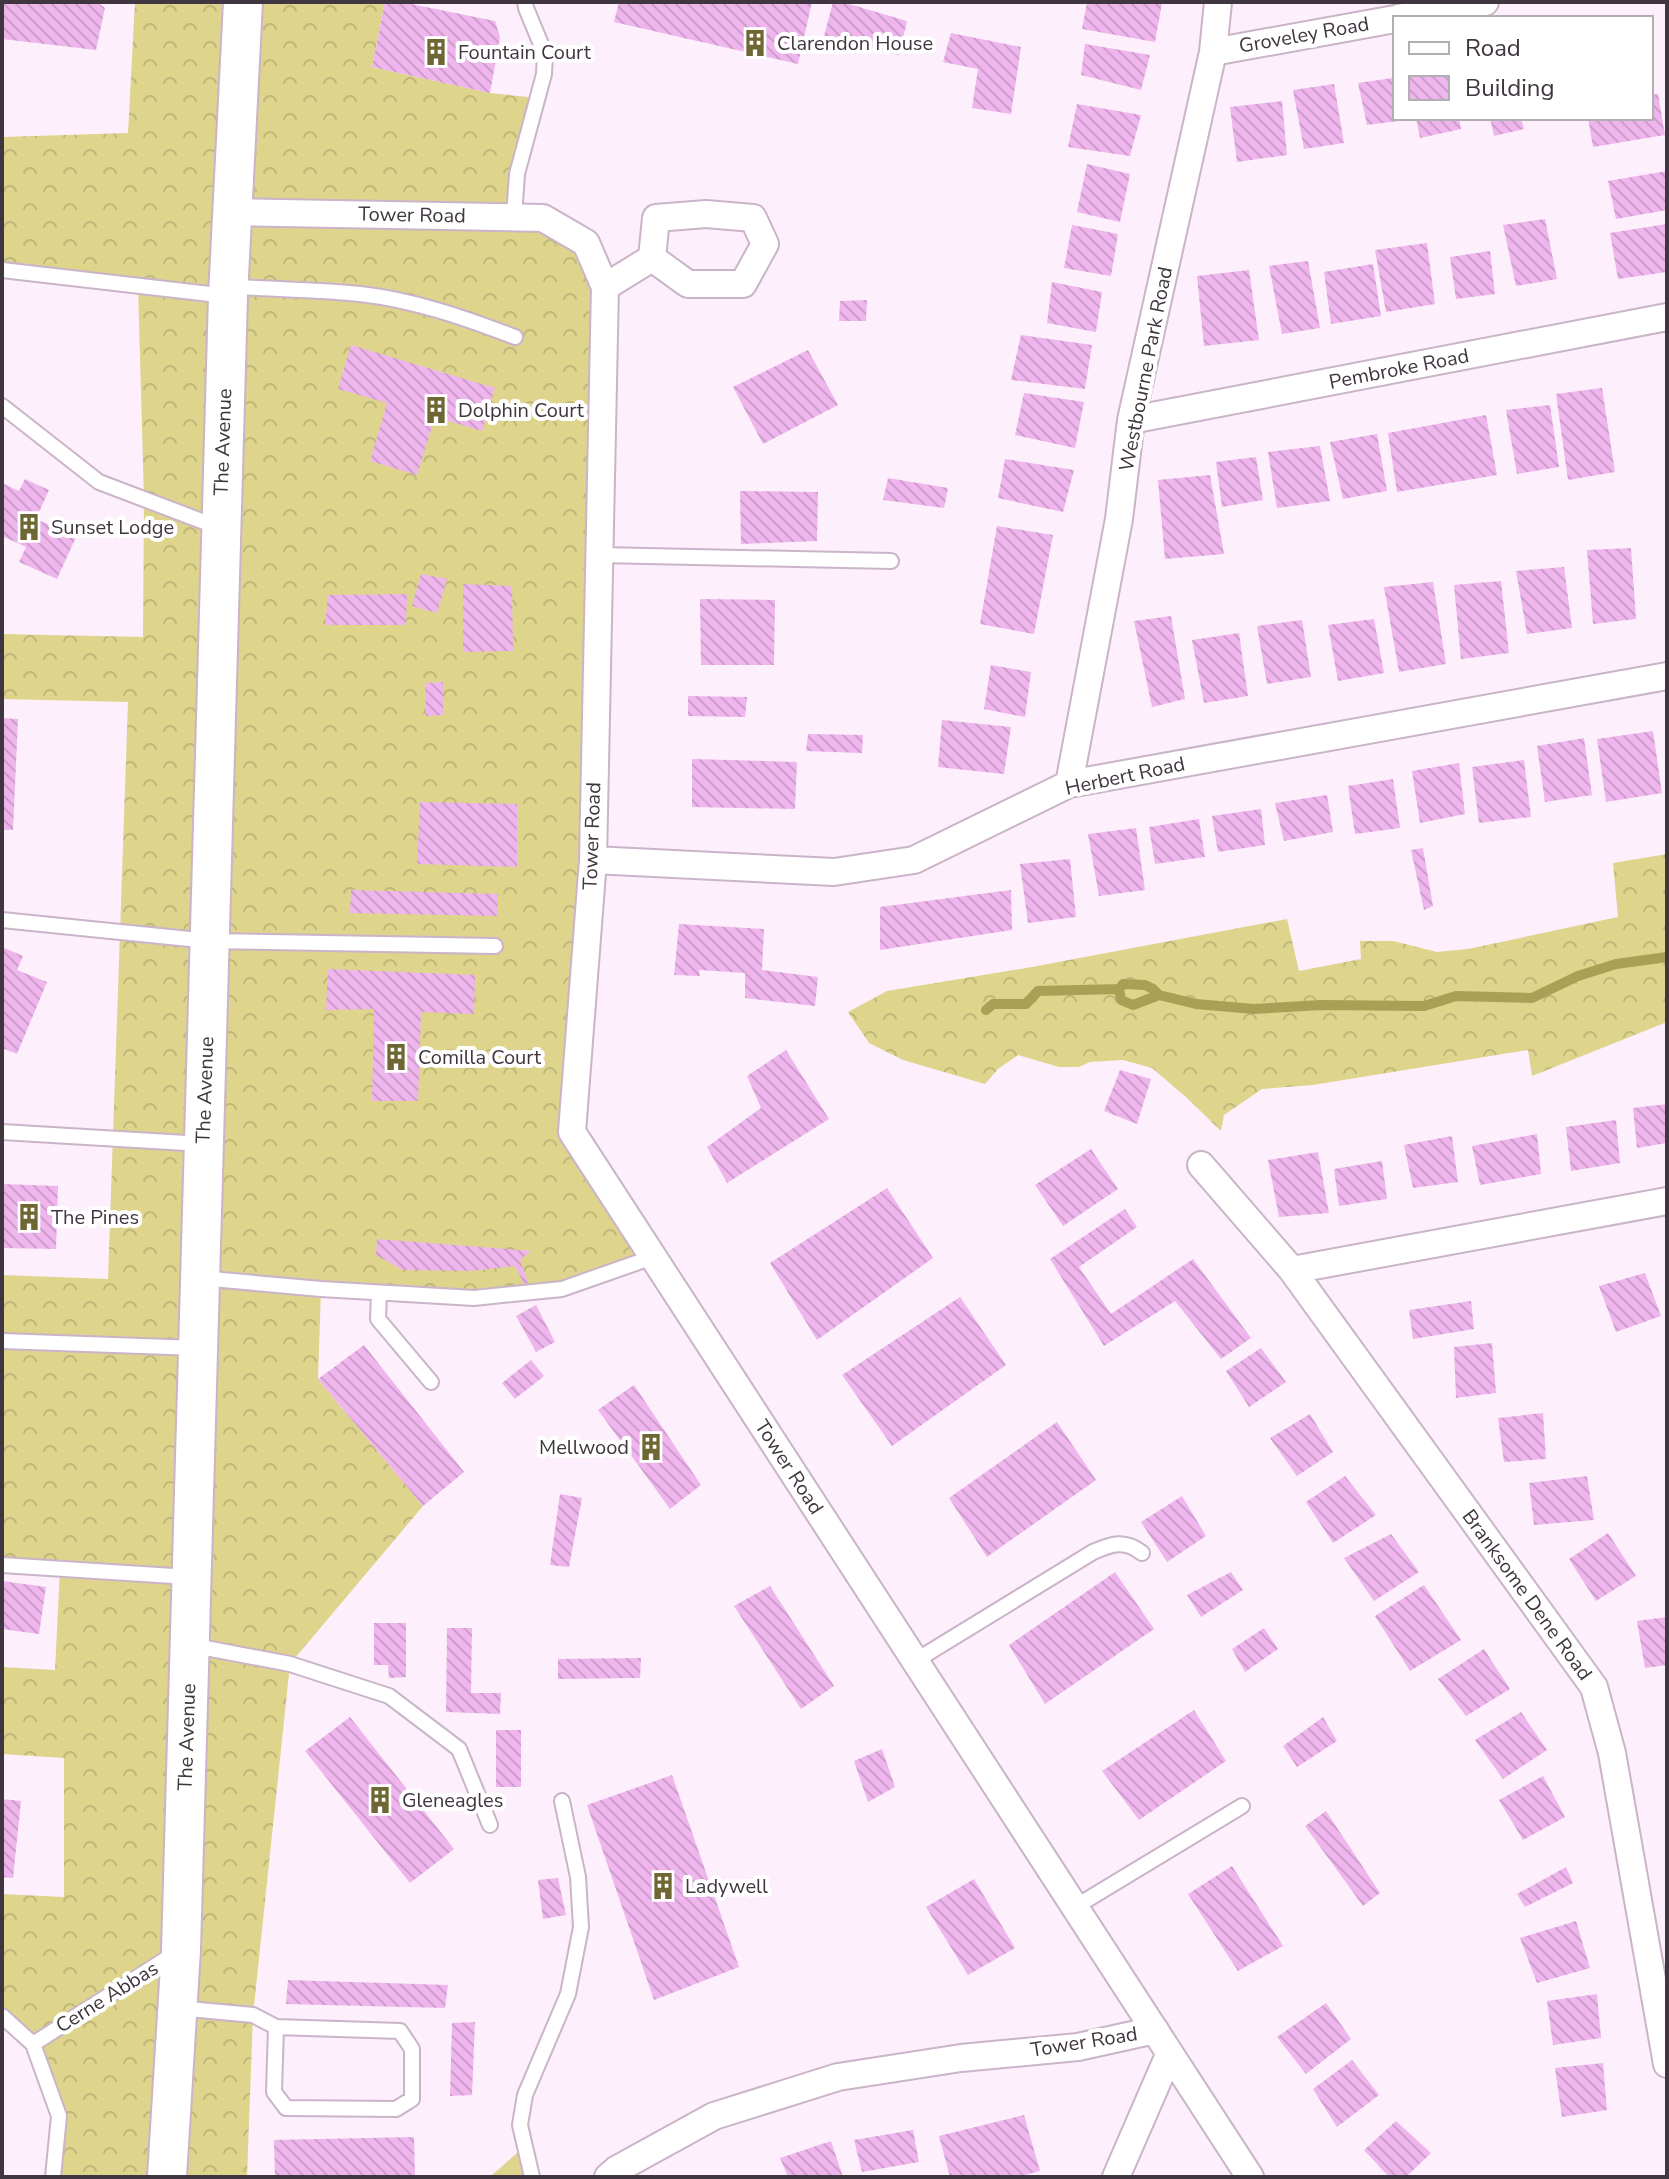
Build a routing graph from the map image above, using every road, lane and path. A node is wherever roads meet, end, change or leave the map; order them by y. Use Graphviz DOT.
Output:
graph roads {
  1 [pos="243,2"];
  2 [pos="525,2"];
  3 [pos="1218,2"];
  4 [pos="1485,2"];
  5 [pos="1408,16"];
  6 [pos="1393,19"];
  7 [pos="1213,52"];
  8 [pos="232,212"];
  9 [pos="514,217"];
  10 [pos="652,258"];
  11 [pos="2,270"];
  12 [pos="605,287"];
  13 [pos="228,291"];
  14 [pos="1667,317"];
  15 [pos="515,337"];
  16 [pos="2,406"];
  17 [pos="1131,420"];
  18 [pos="221,528"];
  19 [pos="600,555"];
  20 [pos="891,561"];
  21 [pos="1667,676"];
  22 [pos="1069,784"];
  23 [pos="593,860"];
  24 [pos="2,920"];
  25 [pos="209,941"];
  26 [pos="495,946"];
  27 [pos="2,1132"];
  28 [pos="203,1144"];
  29 [pos="1201,1165"];
  30 [pos="1667,1201"];
  31 [pos="653,1257"];
  32 [pos="1292,1270"];
  33 [pos="200,1278"];
  34 [pos="379,1293"];
  35 [pos="2,1341"];
  36 [pos="198,1348"];
  37 [pos="431,1382"];
  38 [pos="1142,1553"];
  39 [pos="2,1565"];
  40 [pos="192,1577"];
  41 [pos="189,1645"];
  42 [pos="915,1661"];
  43 [pos="562,1801"];
  44 [pos="1242,1806"];
  45 [pos="490,1825"];
  46 [pos="1075,1907"];
  47 [pos="181,1950"];
  48 [pos="178,2008"];
  49 [pos="2,2016"];
  50 [pos="276,2027"];
  51 [pos="1155,2030"];
  52 [pos="33,2044"];
  53 [pos="1169,2055"];
  54 [pos="1667,2064"];
  55 [pos="53,2177"];
  56 [pos="167,2177"];
  57 [pos="532,2177"];
  58 [pos="608,2177"];
  59 [pos="1116,2177"];
  60 [pos="1250,2177"];
  1 -- 8 [label="main road, The Avenue"];
  2 -- 9 [label="lane"];
  3 -- 7 [label="street, Westbourne Park Road"];
  4 -- 5 [label="street, Groveley Road"];
  6 -- 7 [label="street, Groveley Road"];
  7 -- 17 [label="street, Westbourne Park Road"];
  8 -- 9 [label="street, Tower Road"];
  8 -- 13 [label="main road, The Avenue"];
  9 -- 12 [label="street, Tower Road"];
  10 -- 12 [label="street"];
  11 -- 13 [label="lane"];
  12 -- 19 [label="street, Tower Road"];
  13 -- 15 [label="lane"];
  13 -- 18 [label="main road, The Avenue"];
  14 -- 17 [label="street, Pembroke Road"];
  16 -- 18 [label="lane"];
  17 -- 22 [label="street, Westbourne Park Road"];
  18 -- 25 [label="main road, The Avenue"];
  19 -- 20 [label="lane"];
  19 -- 23 [label="street, Tower Road"];
  21 -- 22 [label="street, Herbert Road"];
  22 -- 23 [label="street, Herbert Road"];
  23 -- 31 [label="street, Tower Road"];
  24 -- 25 [label="lane"];
  25 -- 26 [label="lane"];
  25 -- 28 [label="main road, The Avenue"];
  27 -- 28 [label="lane"];
  28 -- 33 [label="main road, The Avenue"];
  29 -- 32 [label="street, Branksome Dene Road"];
  30 -- 32 [label="street"];
  31 -- 34 [label="lane"];
  31 -- 42 [label="street, Tower Road"];
  32 -- 54 [label="street, Branksome Dene Road"];
  33 -- 34 [label="lane"];
  33 -- 36 [label="main road, The Avenue"];
  34 -- 37 [label="lane"];
  35 -- 36 [label="lane"];
  36 -- 40 [label="main road, The Avenue"];
  38 -- 42 [label="lane"];
  39 -- 40 [label="lane"];
  40 -- 41 [label="main road, The Avenue"];
  41 -- 45 [label="lane"];
  41 -- 47 [label="main road, The Avenue"];
  42 -- 46 [label="street, Tower Road"];
  43 -- 57 [label="lane"];
  44 -- 46 [label="lane"];
  46 -- 51 [label="street, Tower Road"];
  47 -- 48 [label="main road, The Avenue"];
  47 -- 52 [label="lane, Cerne Abbas"];
  48 -- 50 [label="lane"];
  48 -- 56 [label="main road, The Avenue"];
  49 -- 52 [label="lane, Cerne Abbas"];
  50 -- 50 [label="lane"];
  51 -- 53 [label="street"];
  51 -- 58 [label="street, Tower Road"];
  52 -- 55 [label="lane, Cerne Abbas"];
  53 -- 59 [label="street"];
  53 -- 60 [label="street"];
}
